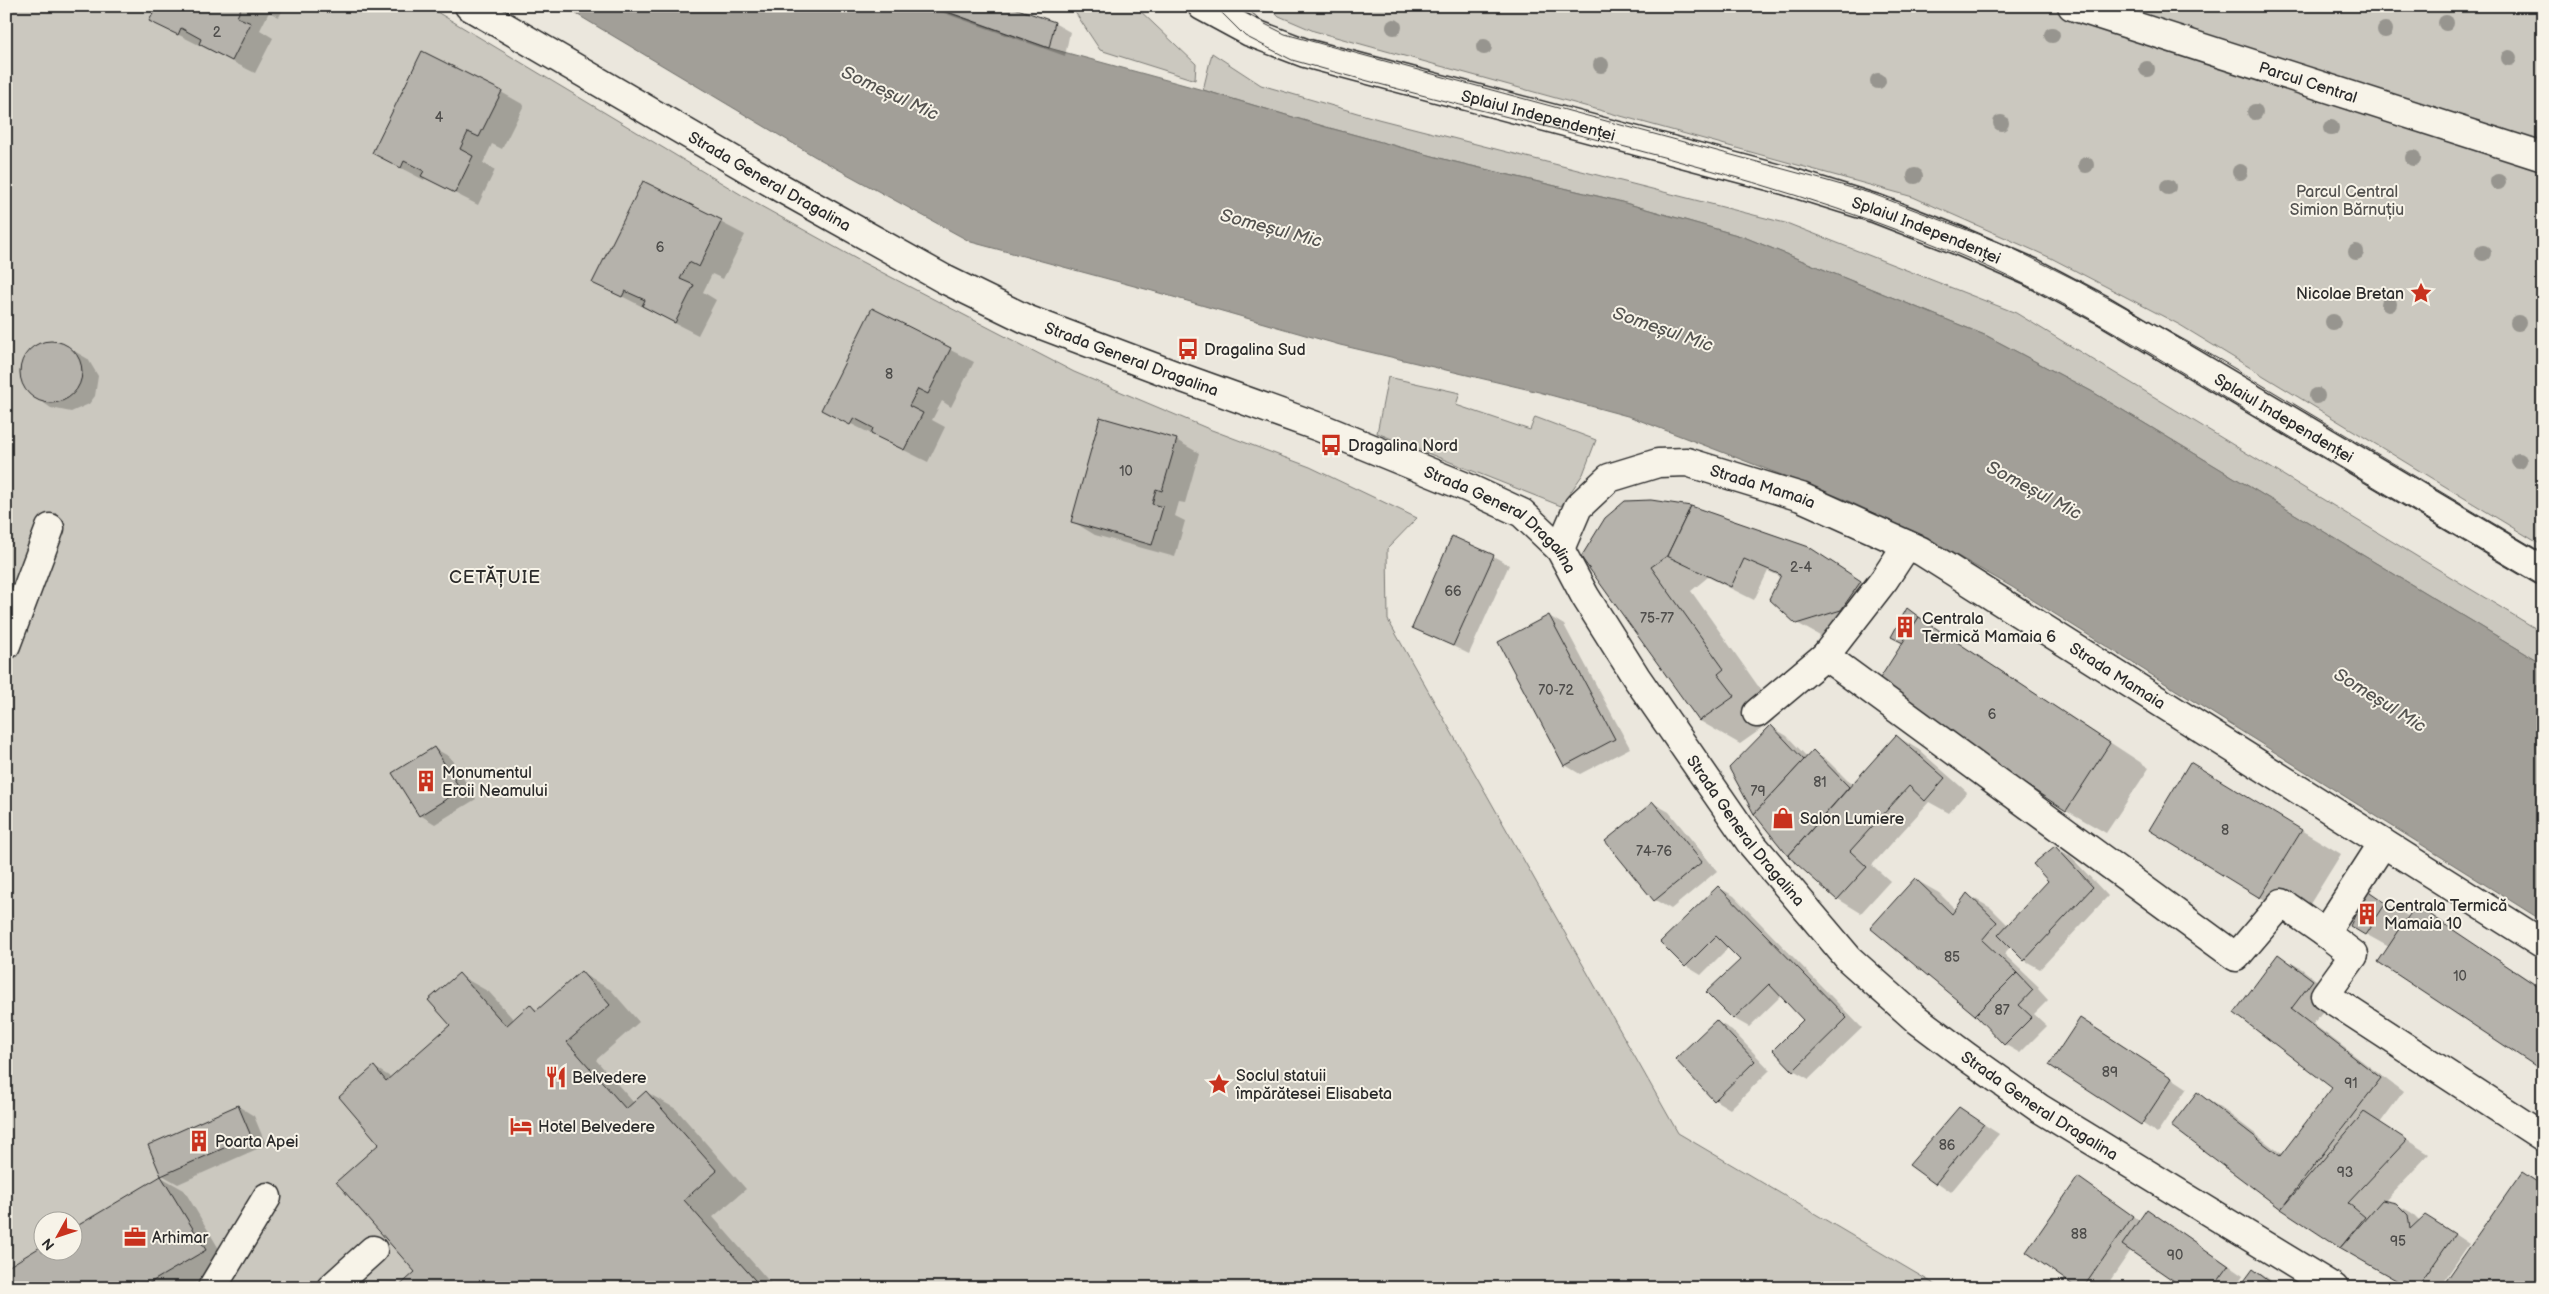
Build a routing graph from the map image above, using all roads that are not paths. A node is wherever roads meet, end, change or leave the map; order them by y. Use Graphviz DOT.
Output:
graph roads {
  1 [pos="469,6"];
  2 [pos="1202,6"];
  3 [pos="1228,6"];
  4 [pos="2072,6"];
  5 [pos="1250,32"];
  6 [pos="2543,157"];
  7 [pos="50,528"];
  8 [pos="1907,545"];
  9 [pos="1560,549"];
  10 [pos="2543,571"];
  11 [pos="6,645"];
  12 [pos="1825,656"];
  13 [pos="1757,713"];
  14 [pos="2383,843"];
  15 [pos="2325,933"];
  16 [pos="2543,944"];
  17 [pos="2543,1137"];
  18 [pos="267,1197"];
  19 [pos="373,1250"];
  20 [pos="212,1288"];
  21 [pos="331,1288"];
  22 [pos="2334,1288"];
  1 -- 9 [label="street, Strada General Dragalina"];
  2 -- 5 [label="street, Splaiul Independenței"];
  3 -- 5 [label="street"];
  4 -- 6 [label="street, Parcul Central"];
  5 -- 10 [label="street, Splaiul Independenței"];
  7 -- 11 [label="street"];
  8 -- 9 [label="street, Strada Mamaia"];
  8 -- 12 [label="street"];
  8 -- 14 [label="street, Strada Mamaia"];
  9 -- 22 [label="street, Strada General Dragalina"];
  12 -- 13 [label="street"];
  12 -- 15 [label="street"];
  14 -- 15 [label="street"];
  14 -- 16 [label="street, Strada Mamaia"];
  15 -- 17 [label="street"];
  18 -- 20 [label="street"];
  19 -- 21 [label="street"];
}
